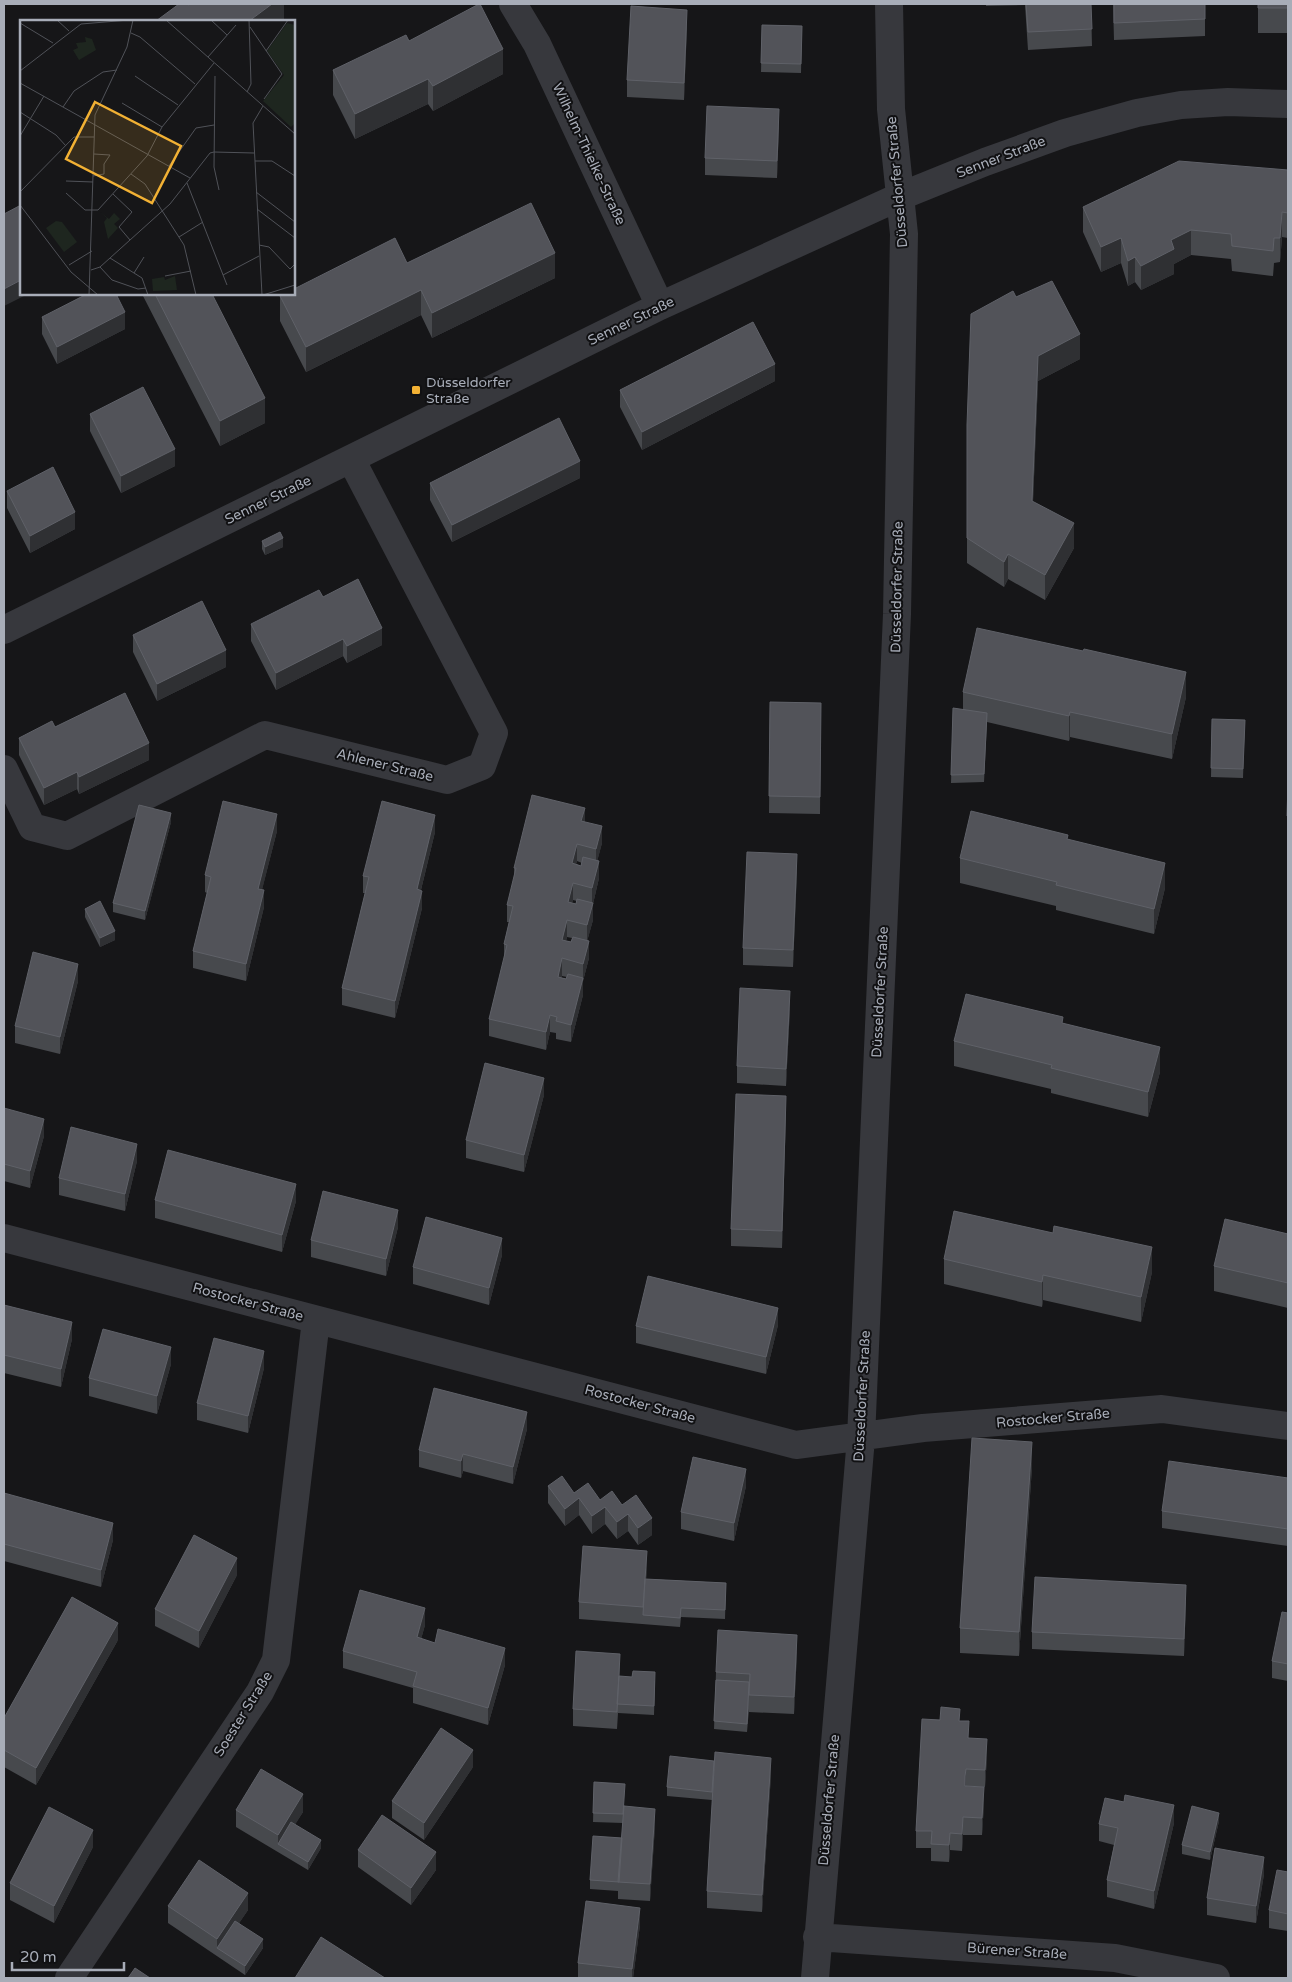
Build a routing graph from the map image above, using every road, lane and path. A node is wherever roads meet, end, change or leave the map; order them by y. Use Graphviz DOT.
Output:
graph roads {
  1 [pos="513,4"];
  2 [pos="888,4"];
  3 [pos="1288,104"];
  4 [pos="901,196"];
  5 [pos="660,306"];
  6 [pos="351,459"];
  7 [pos="4,630"];
  8 [pos="4,769"];
  9 [pos="4,1238"];
  10 [pos="316,1320"];
  11 [pos="1288,1426"];
  12 [pos="861,1438"];
  13 [pos="817,1937"];
  14 [pos="69,1978"];
  15 [pos="815,1978"];
  16 [pos="1216,1978"];
  1 -- 5 [label="street, Wilhelm-Thielke-Straße"];
  2 -- 4 [label="street, Düsseldorfer Straße"];
  3 -- 4 [label="street, Senner Straße"];
  4 -- 5 [label="street, Senner Straße"];
  4 -- 12 [label="street, Düsseldorfer Straße"];
  5 -- 6 [label="street, Senner Straße"];
  6 -- 7 [label="street, Senner Straße"];
  6 -- 8 [label="street, Ahlener Straße"];
  9 -- 10 [label="street, Rostocker Straße"];
  10 -- 12 [label="street, Rostocker Straße"];
  10 -- 14 [label="street, Soester Straße"];
  11 -- 12 [label="street, Rostocker Straße"];
  12 -- 13 [label="street, Düsseldorfer Straße"];
  13 -- 15 [label="street, Düsseldorfer Straße"];
  13 -- 16 [label="street, Bürener Straße"];
}
